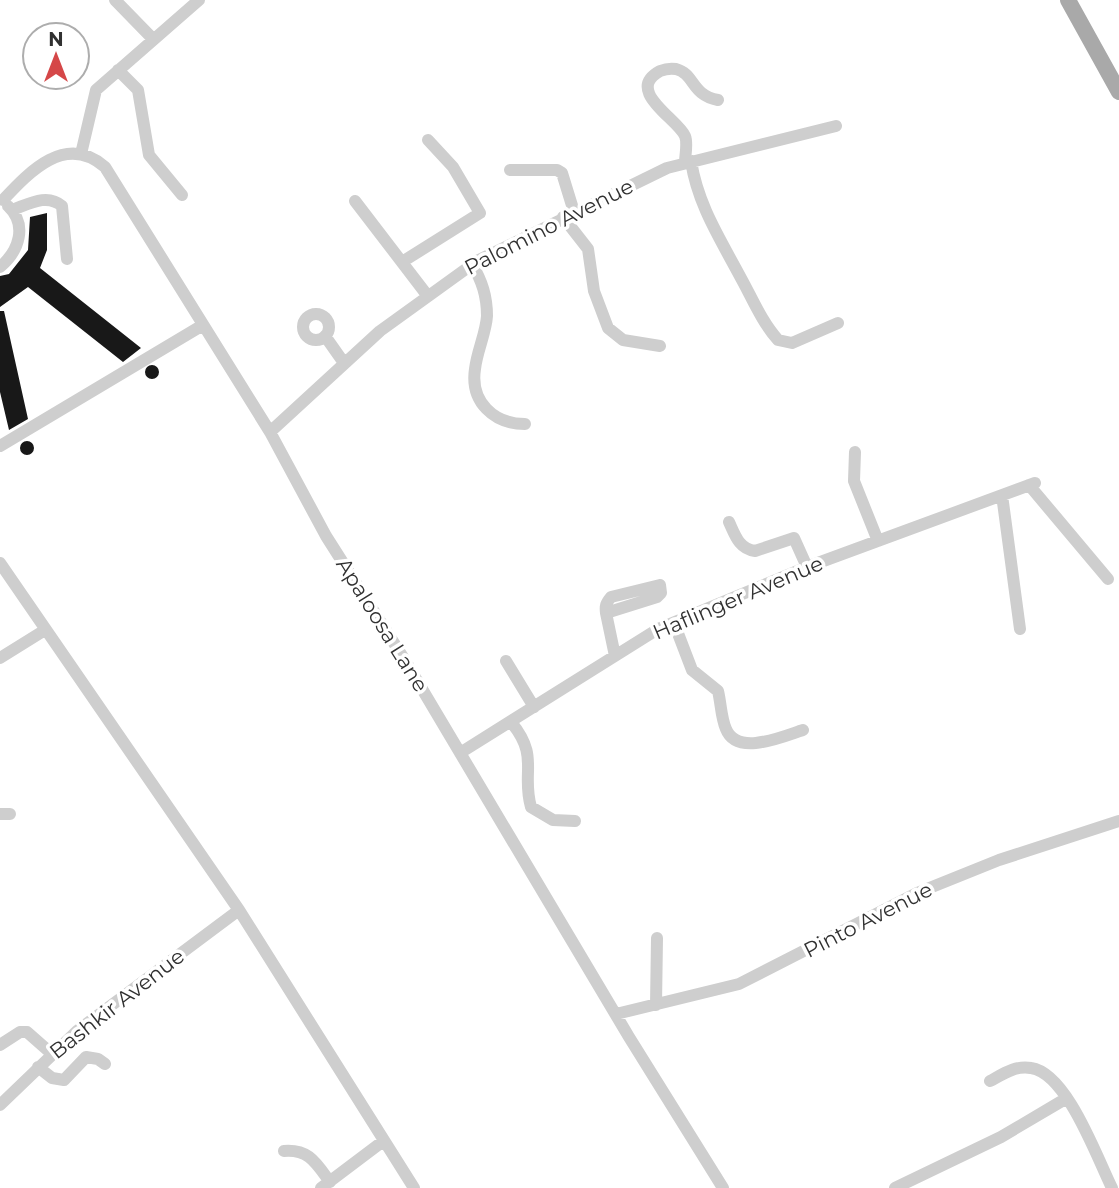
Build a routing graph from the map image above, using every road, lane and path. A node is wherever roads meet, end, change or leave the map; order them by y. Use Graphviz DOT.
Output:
graph roads {
  1 [pos="115,0"];
  2 [pos="199,0"];
  3 [pos="1069,0"];
  4 [pos="153,39"];
  5 [pos="118,70"];
  6 [pos="1119,92"];
  7 [pos="718,100"];
  8 [pos="836,126"];
  9 [pos="428,140"];
  10 [pos="81,154"];
  11 [pos="688,162"];
  12 [pos="510,170"];
  13 [pos="182,195"];
  14 [pos="355,201"];
  15 [pos="5,203"];
  16 [pos="569,214"];
  17 [pos="67,259"];
  18 [pos="402,262"];
  19 [pos="472,264"];
  20 [pos="0,267"];
  21 [pos="427,295"];
  22 [pos="838,323"];
  23 [pos="203,325"];
  24 [pos="325,336"];
  25 [pos="660,346"];
  26 [pos="344,363"];
  27 [pos="525,424"];
  28 [pos="270,432"];
  29 [pos="0,446"];
  30 [pos="855,452"];
  31 [pos="1002,495"];
  32 [pos="729,522"];
  33 [pos="878,541"];
  34 [pos="0,562"];
  35 [pos="807,567"];
  36 [pos="1108,579"];
  37 [pos="607,613"];
  38 [pos="674,623"];
  39 [pos="1020,629"];
  40 [pos="46,630"];
  41 [pos="615,656"];
  42 [pos="0,659"];
  43 [pos="506,661"];
  44 [pos="534,707"];
  45 [pos="511,722"];
  46 [pos="803,730"];
  47 [pos="460,753"];
  48 [pos="575,821"];
  49 [pos="1119,821"];
  50 [pos="239,910"];
  51 [pos="657,938"];
  52 [pos="656,1005"];
  53 [pos="616,1014"];
  54 [pos="0,1045"];
  55 [pos="52,1054"];
  56 [pos="105,1064"];
  57 [pos="38,1067"];
  58 [pos="990,1081"];
  59 [pos="1067,1098"];
  60 [pos="0,1105"];
  61 [pos="382,1142"];
  62 [pos="284,1152"];
  63 [pos="924,1182"];
  64 [pos="325,1185"];
  65 [pos="414,1188"];
  66 [pos="723,1188"];
  67 [pos="895,1188"];
  68 [pos="1112,1188"];
  1 -- 4 [label="street"];
  2 -- 4 [label="street"];
  3 -- 6 [label="main road"];
  4 -- 5 [label="street"];
  5 -- 10 [label="street"];
  5 -- 13 [label="street"];
  7 -- 11 [label="street"];
  8 -- 11 [label="street, Palomino Avenue"];
  9 -- 18 [label="street"];
  10 -- 15 [label="street"];
  10 -- 23 [label="street, Apaloosa Lane"];
  11 -- 16 [label="street, Palomino Avenue"];
  11 -- 22 [label="street"];
  12 -- 16 [label="street"];
  14 -- 18 [label="street"];
  15 -- 17 [label="street"];
  15 -- 20 [label="street"];
  16 -- 19 [label="street, Palomino Avenue"];
  16 -- 25 [label="street"];
  18 -- 21 [label="street"];
  19 -- 21 [label="street, Palomino Avenue"];
  19 -- 27 [label="street"];
  21 -- 26 [label="street, Palomino Avenue"];
  23 -- 28 [label="street, Apaloosa Lane"];
  23 -- 29 [label="street"];
  24 -- 26 [label="street"];
  26 -- 28 [label="street, Palomino Avenue"];
  28 -- 47 [label="street, Apaloosa Lane"];
  30 -- 33 [label="street"];
  31 -- 33 [label="street, Haflinger Avenue"];
  31 -- 36 [label="street, Haflinger Avenue"];
  31 -- 39 [label="street"];
  32 -- 35 [label="street"];
  33 -- 35 [label="street, Haflinger Avenue"];
  34 -- 40 [label="street"];
  35 -- 38 [label="street, Haflinger Avenue"];
  37 -- 41 [label="street"];
  38 -- 41 [label="street, Haflinger Avenue"];
  38 -- 46 [label="street"];
  40 -- 42 [label="street"];
  40 -- 50 [label="street"];
  41 -- 44 [label="street, Haflinger Avenue"];
  43 -- 44 [label="street"];
  44 -- 45 [label="street, Haflinger Avenue"];
  45 -- 47 [label="street, Haflinger Avenue"];
  45 -- 48 [label="street"];
  47 -- 53 [label="street, Apaloosa Lane"];
  49 -- 52 [label="street, Pinto Avenue"];
  50 -- 55 [label="street, Bashkir Avenue"];
  50 -- 61 [label="street"];
  51 -- 52 [label="street"];
  52 -- 53 [label="street, Pinto Avenue"];
  53 -- 66 [label="street, Apaloosa Lane"];
  54 -- 55 [label="street"];
  55 -- 57 [label="street, Bashkir Avenue"];
  56 -- 57 [label="street"];
  57 -- 60 [label="street, Bashkir Avenue"];
  58 -- 59 [label="street"];
  59 -- 63 [label="street"];
  59 -- 68 [label="street"];
  61 -- 64 [label="street"];
  61 -- 65 [label="street"];
  62 -- 64 [label="street"];
  63 -- 67 [label="street"];
}
